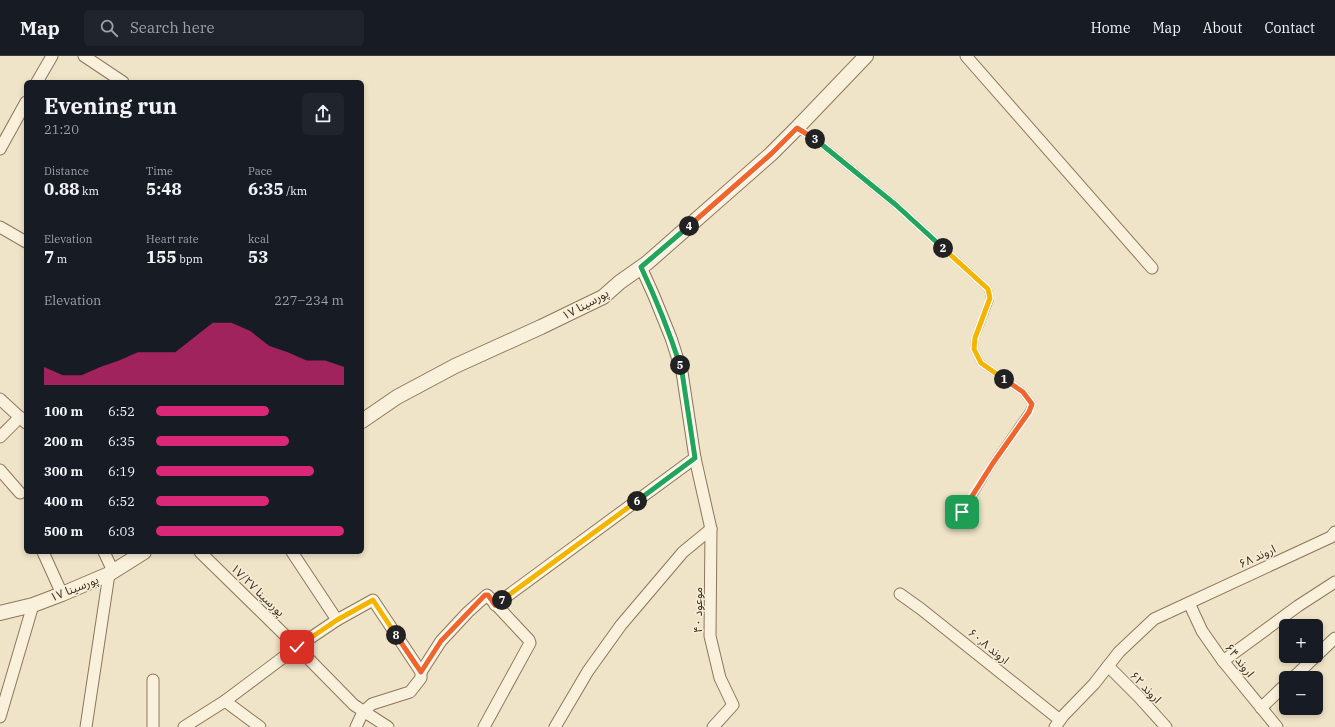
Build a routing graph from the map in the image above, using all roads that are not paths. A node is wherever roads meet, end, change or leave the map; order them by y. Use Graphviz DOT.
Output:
graph roads {
  1 [pos="52,56"];
  2 [pos="84,56"];
  3 [pos="866,56"];
  4 [pos="966,56"];
  5 [pos="38,80"];
  6 [pos="120,80"];
  7 [pos="24,108"];
  8 [pos="797,128"];
  9 [pos="0,149"];
  10 [pos="0,227"];
  11 [pos="24,241"];
  12 [pos="641,267"];
  13 [pos="1152,268"];
  14 [pos="0,399"];
  15 [pos="23,420"];
  16 [pos="364,420"];
  17 [pos="0,437"];
  18 [pos="695,458"];
  19 [pos="0,470"];
  20 [pos="20,493"];
  21 [pos="962,512"];
  22 [pos="711,529"];
  23 [pos="1335,532"];
  24 [pos="44,554"];
  25 [pos="105,554"];
  26 [pos="141,554"];
  27 [pos="202,554"];
  28 [pos="293,554"];
  29 [pos="111,572"];
  30 [pos="1335,582"];
  31 [pos="62,594"];
  32 [pos="900,594"];
  33 [pos="1189,603"];
  34 [pos="33,605"];
  35 [pos="495,605"];
  36 [pos="0,613"];
  37 [pos="337,620"];
  38 [pos="1335,638"];
  39 [pos="297,647"];
  40 [pos="1323,649"];
  41 [pos="1223,661"];
  42 [pos="1309,663"];
  43 [pos="1108,666"];
  44 [pos="1300,671"];
  45 [pos="421,672"];
  46 [pos="153,680"];
  47 [pos="1279,691"];
  48 [pos="225,701"];
  49 [pos="1261,708"];
  50 [pos="363,712"];
  51 [pos="0,717"];
  52 [pos="1057,723"];
  53 [pos="86,727"];
  54 [pos="153,727"];
  55 [pos="184,727"];
  56 [pos="260,727"];
  57 [pos="356,727"];
  58 [pos="388,727"];
  59 [pos="484,727"];
  60 [pos="555,727"];
  61 [pos="713,727"];
  62 [pos="1166,727"];
  63 [pos="1277,727"];
  1 -- 5 [label="street"];
  2 -- 6 [label="street"];
  3 -- 8 [label="street, پورسینا ۱۷"];
  4 -- 13 [label="street"];
  7 -- 9 [label="street"];
  8 -- 12 [label="street, پورسینا ۱۷"];
  8 -- 21 [label="lane"];
  10 -- 11 [label="street"];
  12 -- 16 [label="street, پورسینا ۱۷"];
  12 -- 18 [label="street"];
  14 -- 15 [label="street"];
  15 -- 17 [label="street"];
  18 -- 22 [label="street"];
  18 -- 35 [label="street"];
  19 -- 20 [label="street"];
  22 -- 60 [label="street"];
  22 -- 61 [label="street, موعود ۴۰"];
  23 -- 33 [label="street, اروند ۶۸"];
  24 -- 31 [label="street"];
  25 -- 29 [label="street"];
  26 -- 29 [label="street, پورسینا ۱۷"];
  27 -- 39 [label="street, پورسینا ۱۷/۲۷"];
  28 -- 37 [label="street"];
  29 -- 31 [label="street, پورسینا ۱۷"];
  29 -- 53 [label="street"];
  30 -- 41 [label="street"];
  31 -- 34 [label="street, پورسینا ۱۷"];
  32 -- 52 [label="street, اروند ۶۰٫۸"];
  33 -- 41 [label="street, اروند ۶۴"];
  33 -- 43 [label="street, اروند ۶۸"];
  34 -- 36 [label="street, پورسینا ۱۷"];
  34 -- 51 [label="street"];
  35 -- 45 [label="street"];
  35 -- 59 [label="street"];
  37 -- 39 [label="street"];
  37 -- 45 [label="street"];
  38 -- 40 [label="street"];
  39 -- 48 [label="street"];
  39 -- 50 [label="street, پورسینا ۱۷/۲۷"];
  41 -- 49 [label="street, اروند ۶۴"];
  42 -- 44 [label="street"];
  43 -- 52 [label="street, اروند ۶۸"];
  43 -- 62 [label="street, اروند ۶۲"];
  45 -- 50 [label="street"];
  46 -- 54 [label="street"];
  47 -- 49 [label="street"];
  48 -- 55 [label="street"];
  48 -- 56 [label="street"];
  49 -- 63 [label="street, اروند ۶۴"];
  50 -- 57 [label="street"];
  50 -- 58 [label="street, پورسینا ۱۷/۲۷"];
}
